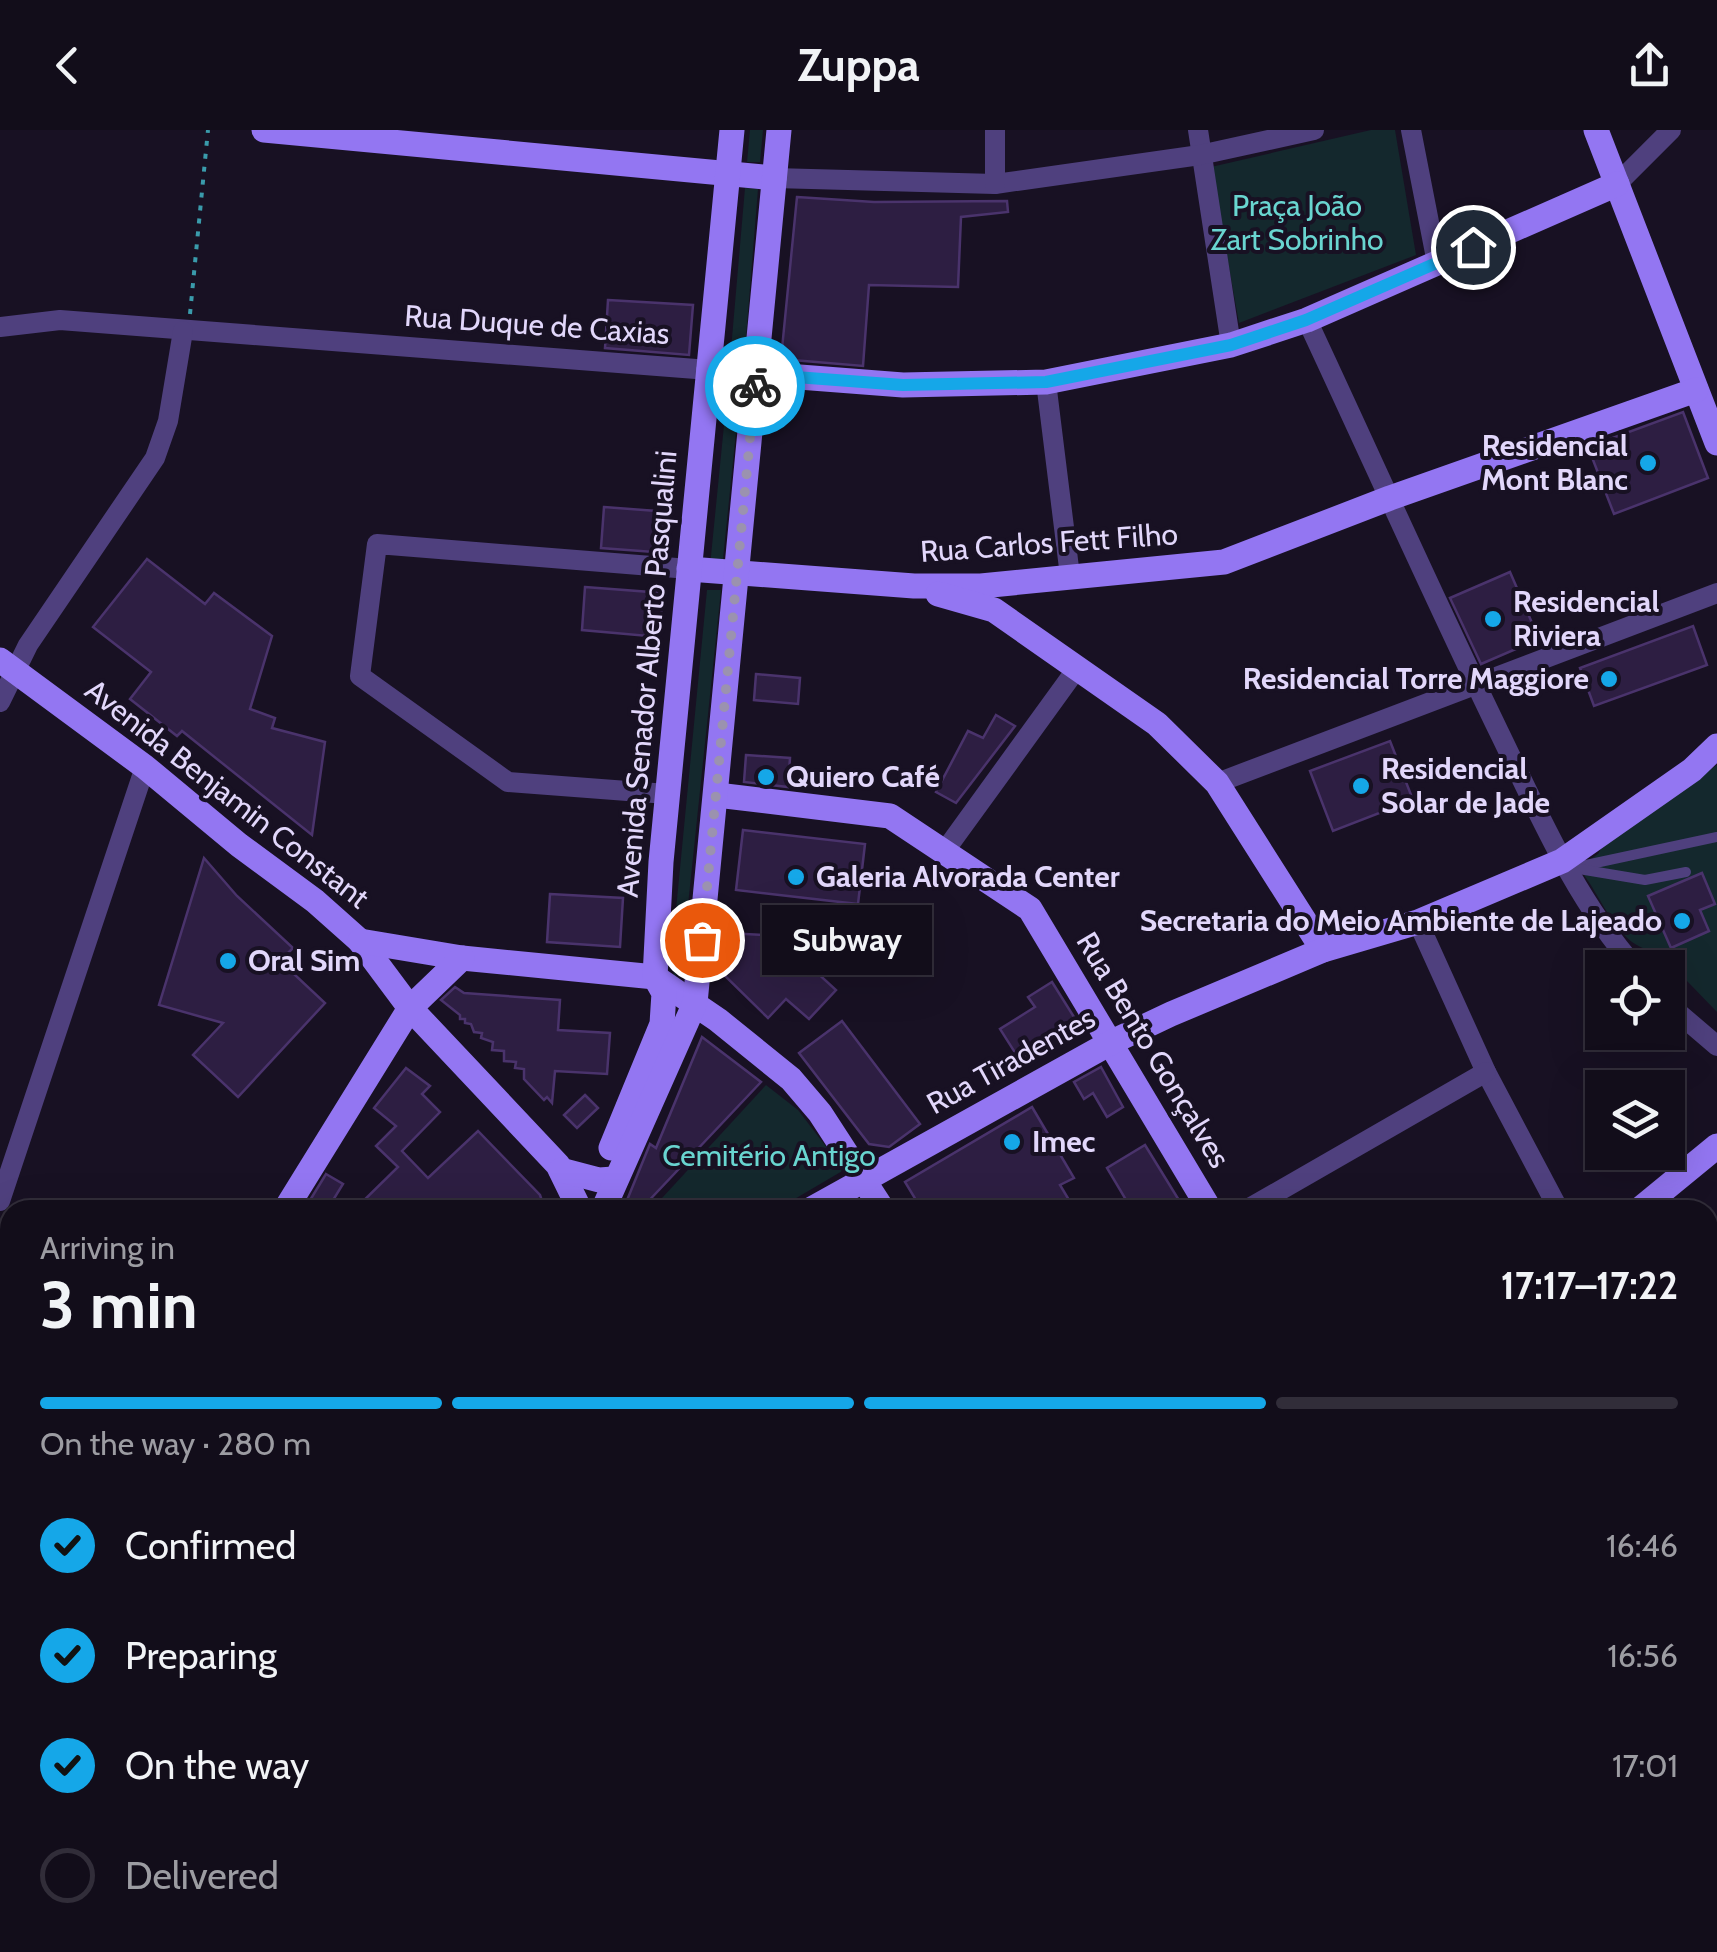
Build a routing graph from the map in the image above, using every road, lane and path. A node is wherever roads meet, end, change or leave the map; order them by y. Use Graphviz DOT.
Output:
graph roads {
  1 [pos="208,130"];
  2 [pos="264,130"];
  3 [pos="732,130"];
  4 [pos="779,130"];
  5 [pos="995,130"];
  6 [pos="1198,130"];
  7 [pos="1314,130"];
  8 [pos="1411,130"];
  9 [pos="1596,130"];
  10 [pos="1670,130"];
  11 [pos="1200,155"];
  12 [pos="728,174"];
  13 [pos="774,178"];
  14 [pos="994,184"];
  15 [pos="1617,184"];
  16 [pos="1437,262"];
  17 [pos="1306,320"];
  18 [pos="0,327"];
  19 [pos="186,332"];
  20 [pos="1231,345"];
  21 [pos="709,370"];
  22 [pos="756,374"];
  23 [pos="1046,382"];
  24 [pos="1696,390"];
  25 [pos="1717,443"];
  26 [pos="1390,498"];
  27 [pos="689,568"];
  28 [pos="737,573"];
  29 [pos="1070,576"];
  30 [pos="1717,593"];
  31 [pos="995,600"];
  32 [pos="8,665"];
  33 [pos="1078,667"];
  34 [pos="1476,683"];
  35 [pos="0,702"];
  36 [pos="1717,746"];
  37 [pos="145,766"];
  38 [pos="1216,783"];
  39 [pos="667,794"];
  40 [pos="716,795"];
  41 [pos="1717,837"];
  42 [pos="944,852"];
  43 [pos="1562,861"];
  44 [pos="1686,872"];
  45 [pos="1418,922"];
  46 [pos="360,941"];
  47 [pos="1323,950"];
  48 [pos="1620,950"];
  49 [pos="462,958"];
  50 [pos="654,978"];
  51 [pos="695,1003"];
  52 [pos="410,1008"];
  53 [pos="1685,1019"];
  54 [pos="1112,1042"];
  55 [pos="1717,1046"];
  56 [pos="1486,1072"];
  57 [pos="1717,1146"];
  58 [pos="561,1170"];
  59 [pos="864,1178"];
  60 [pos="603,1195"];
  61 [pos="0,1200"];
  62 [pos="291,1200"];
  63 [pos="575,1200"];
  64 [pos="827,1200"];
  65 [pos="877,1200"];
  66 [pos="1204,1200"];
  67 [pos="1263,1200"];
  68 [pos="1554,1200"];
  69 [pos="1651,1200"];
  1 -- 19 [label="path"];
  2 -- 12 [label="main road"];
  3 -- 12 [label="main road, Avenida Senador Alberto Pasqualini"];
  4 -- 13 [label="main road"];
  5 -- 14 [label="street"];
  6 -- 11 [label="street"];
  7 -- 11 [label="street"];
  8 -- 16 [label="street"];
  9 -- 15 [label="main road"];
  10 -- 15 [label="street, Rua Duque de Caxias"];
  11 -- 14 [label="street"];
  11 -- 20 [label="street"];
  12 -- 13 [label="main road"];
  12 -- 21 [label="main road, Avenida Senador Alberto Pasqualini"];
  13 -- 14 [label="street"];
  13 -- 22 [label="main road"];
  15 -- 16 [label="main road, Rua Duque de Caxias"];
  15 -- 24 [label="main road"];
  16 -- 17 [label="main road, Rua Duque de Caxias"];
  17 -- 20 [label="main road, Rua Duque de Caxias"];
  17 -- 26 [label="street"];
  18 -- 19 [label="street, Rua Duque de Caxias"];
  19 -- 21 [label="street, Rua Duque de Caxias"];
  19 -- 32 [label="street"];
  20 -- 23 [label="main road, Rua Duque de Caxias"];
  21 -- 22 [label="main road, Rua Duque de Caxias"];
  21 -- 27 [label="main road, Avenida Senador Alberto Pasqualini"];
  22 -- 23 [label="main road, Rua Duque de Caxias"];
  22 -- 28 [label="main road"];
  23 -- 29 [label="street"];
  24 -- 25 [label="main road"];
  24 -- 26 [label="main road, Rua Carlos Fett Filho"];
  26 -- 29 [label="main road, Rua Carlos Fett Filho"];
  26 -- 34 [label="street"];
  27 -- 28 [label="main road, Rua Carlos Fett Filho"];
  27 -- 39 [label="main road, Avenida Senador Alberto Pasqualini"];
  27 -- 39 [label="street, Rua Carlos Fett Filho"];
  28 -- 31 [label="main road, Rua Carlos Fett Filho"];
  28 -- 40 [label="main road"];
  29 -- 31 [label="main road, Rua Carlos Fett Filho"];
  30 -- 34 [label="street"];
  31 -- 33 [label="main road, Rua Carlos Fett Filho"];
  32 -- 35 [label="street"];
  32 -- 37 [label="main road, Avenida Benjamin Constant"];
  33 -- 38 [label="main road, Rua Carlos Fett Filho"];
  33 -- 42 [label="street"];
  34 -- 38 [label="street"];
  34 -- 43 [label="street"];
  36 -- 43 [label="main road, Rua Tiradentes"];
  37 -- 46 [label="main road, Avenida Benjamin Constant"];
  37 -- 61 [label="street"];
  38 -- 47 [label="main road, Rua Carlos Fett Filho"];
  39 -- 50 [label="main road, Avenida Senador Alberto Pasqualini"];
  40 -- 42 [label="main road, Rua Bento Gonçalves"];
  40 -- 51 [label="main road"];
  41 -- 43 [label="lane"];
  42 -- 54 [label="main road, Rua Bento Gonçalves"];
  43 -- 44 [label="lane"];
  43 -- 45 [label="main road, Rua Tiradentes"];
  43 -- 48 [label="street"];
  45 -- 47 [label="main road, Rua Tiradentes"];
  45 -- 56 [label="street"];
  46 -- 49 [label="main road"];
  46 -- 52 [label="main road, Avenida Benjamin Constant"];
  47 -- 54 [label="main road, Rua Tiradentes"];
  49 -- 50 [label="main road"];
  49 -- 52 [label="main road"];
  50 -- 51 [label="main road"];
  50 -- 60 [label="main road, Avenida Senador Alberto Pasqualini"];
  51 -- 59 [label="main road"];
  51 -- 60 [label="main road"];
  52 -- 58 [label="main road, Avenida Benjamin Constant"];
  52 -- 62 [label="main road"];
  53 -- 55 [label="street"];
  54 -- 59 [label="main road, Rua Tiradentes"];
  54 -- 66 [label="main road, Rua Bento Gonçalves"];
  56 -- 67 [label="street"];
  56 -- 68 [label="street"];
  57 -- 69 [label="main road"];
  58 -- 60 [label="main road"];
  58 -- 63 [label="main road, Avenida Benjamin Constant"];
  59 -- 64 [label="main road, Rua Tiradentes"];
  59 -- 65 [label="main road"];
}
